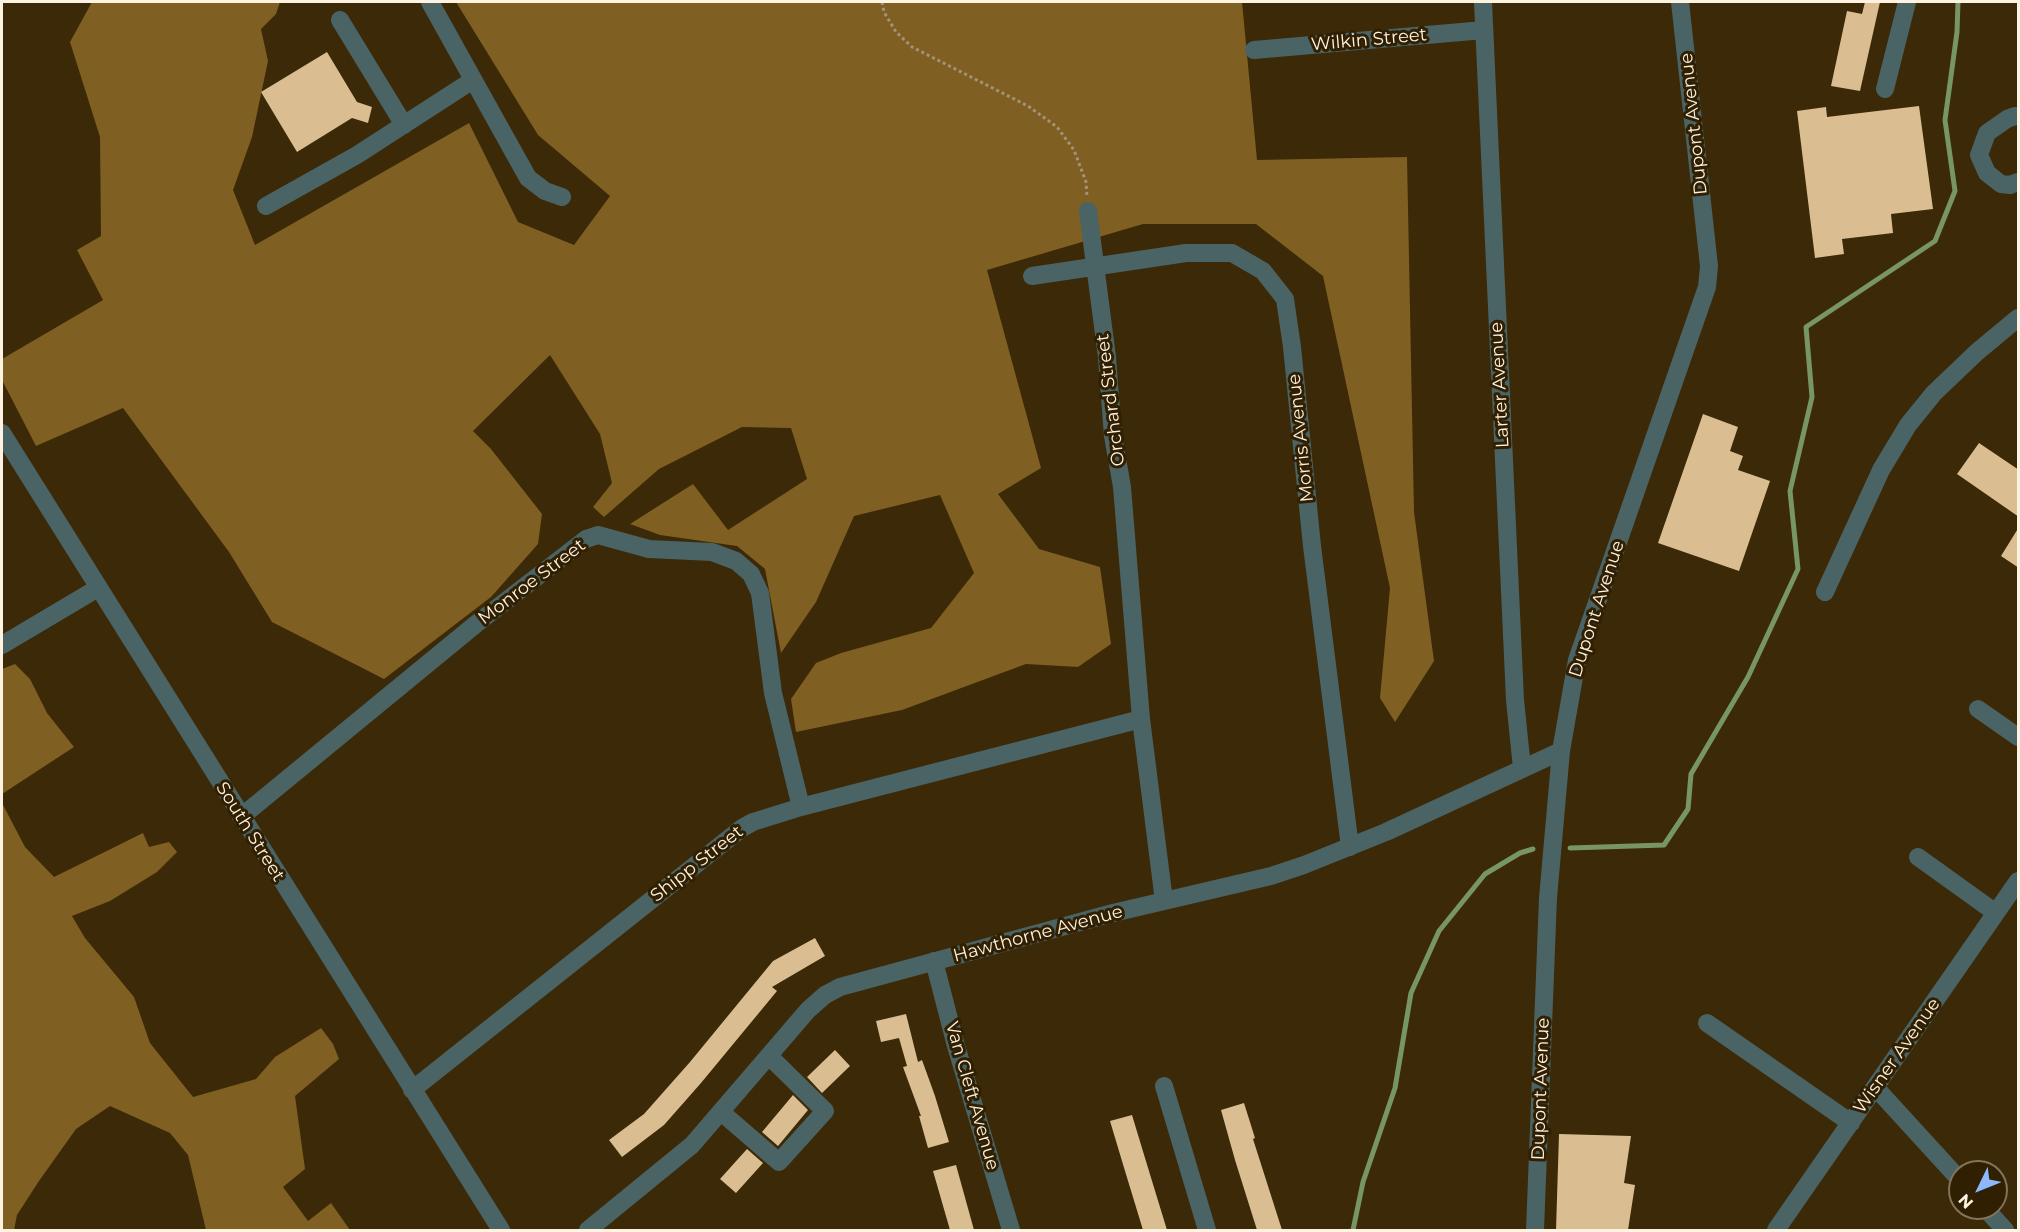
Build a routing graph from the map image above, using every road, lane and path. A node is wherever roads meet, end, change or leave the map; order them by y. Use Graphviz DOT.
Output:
graph roads {
  1 [pos="430,2"];
  2 [pos="882,2"];
  3 [pos="1483,2"];
  4 [pos="1680,2"];
  5 [pos="1907,2"];
  6 [pos="340,20"];
  7 [pos="1484,30"];
  8 [pos="1254,50"];
  9 [pos="474,80"];
  10 [pos="1885,89"];
  11 [pos="2015,116"];
  12 [pos="404,125"];
  13 [pos="2019,182"];
  14 [pos="562,197"];
  15 [pos="266,206"];
  16 [pos="1088,211"];
  17 [pos="1095,268"];
  18 [pos="1032,276"];
  19 [pos="2019,318"];
  20 [pos="2,433"];
  21 [pos="98,588"];
  22 [pos="1825,592"];
  23 [pos="2,645"];
  24 [pos="1978,709"];
  25 [pos="1141,719"];
  26 [pos="2019,737"];
  27 [pos="1561,751"];
  28 [pos="1522,768"];
  29 [pos="801,807"];
  30 [pos="241,817"];
  31 [pos="1350,847"];
  32 [pos="1918,857"];
  33 [pos="2019,881"];
  34 [pos="1164,901"];
  35 [pos="1996,913"];
  36 [pos="933,961"];
  37 [pos="1707,1023"];
  38 [pos="769,1056"];
  39 [pos="1164,1086"];
  40 [pos="1875,1087"];
  41 [pos="412,1090"];
  42 [pos="721,1112"];
  43 [pos="1851,1123"];
  44 [pos="1948,1167"];
  45 [pos="501,1230"];
  46 [pos="588,1230"];
  47 [pos="1011,1230"];
  48 [pos="1207,1230"];
  49 [pos="1535,1230"];
  50 [pos="1776,1230"];
  1 -- 9 [label="street"];
  2 -- 16 [label="path"];
  3 -- 7 [label="street, Larter Avenue"];
  4 -- 27 [label="street, Dupont Avenue"];
  5 -- 10 [label="street"];
  6 -- 12 [label="street"];
  7 -- 8 [label="street, Wilkin Street"];
  7 -- 28 [label="street, Larter Avenue"];
  9 -- 12 [label="street"];
  9 -- 14 [label="street"];
  11 -- 13 [label="street"];
  12 -- 15 [label="street"];
  16 -- 17 [label="street, Orchard Street"];
  17 -- 18 [label="street, Morris Avenue"];
  17 -- 25 [label="street, Orchard Street"];
  17 -- 31 [label="street, Morris Avenue"];
  19 -- 22 [label="street"];
  20 -- 21 [label="street, South Street"];
  21 -- 23 [label="street"];
  21 -- 30 [label="street, South Street"];
  24 -- 26 [label="street"];
  25 -- 29 [label="street, Shipp Street"];
  25 -- 34 [label="street, Orchard Street"];
  27 -- 28 [label="street, Hawthorne Avenue"];
  27 -- 49 [label="street, Dupont Avenue"];
  28 -- 31 [label="street, Hawthorne Avenue"];
  29 -- 30 [label="street, Monroe Street"];
  29 -- 41 [label="street, Shipp Street"];
  30 -- 41 [label="street, South Street"];
  31 -- 34 [label="street, Hawthorne Avenue"];
  32 -- 35 [label="street"];
  33 -- 35 [label="street, Wisner Avenue"];
  34 -- 36 [label="street, Hawthorne Avenue"];
  35 -- 40 [label="street, Wisner Avenue"];
  36 -- 38 [label="street, Hawthorne Avenue"];
  36 -- 47 [label="street, Van Cleft Avenue"];
  37 -- 43 [label="street"];
  38 -- 42 [label="street, Hawthorne Avenue"];
  38 -- 42 [label="street"];
  39 -- 48 [label="street"];
  40 -- 43 [label="street, Wisner Avenue"];
  40 -- 44 [label="street"];
  41 -- 45 [label="street, South Street"];
  42 -- 46 [label="street, Hawthorne Avenue"];
  43 -- 50 [label="street, Wisner Avenue"];
}
